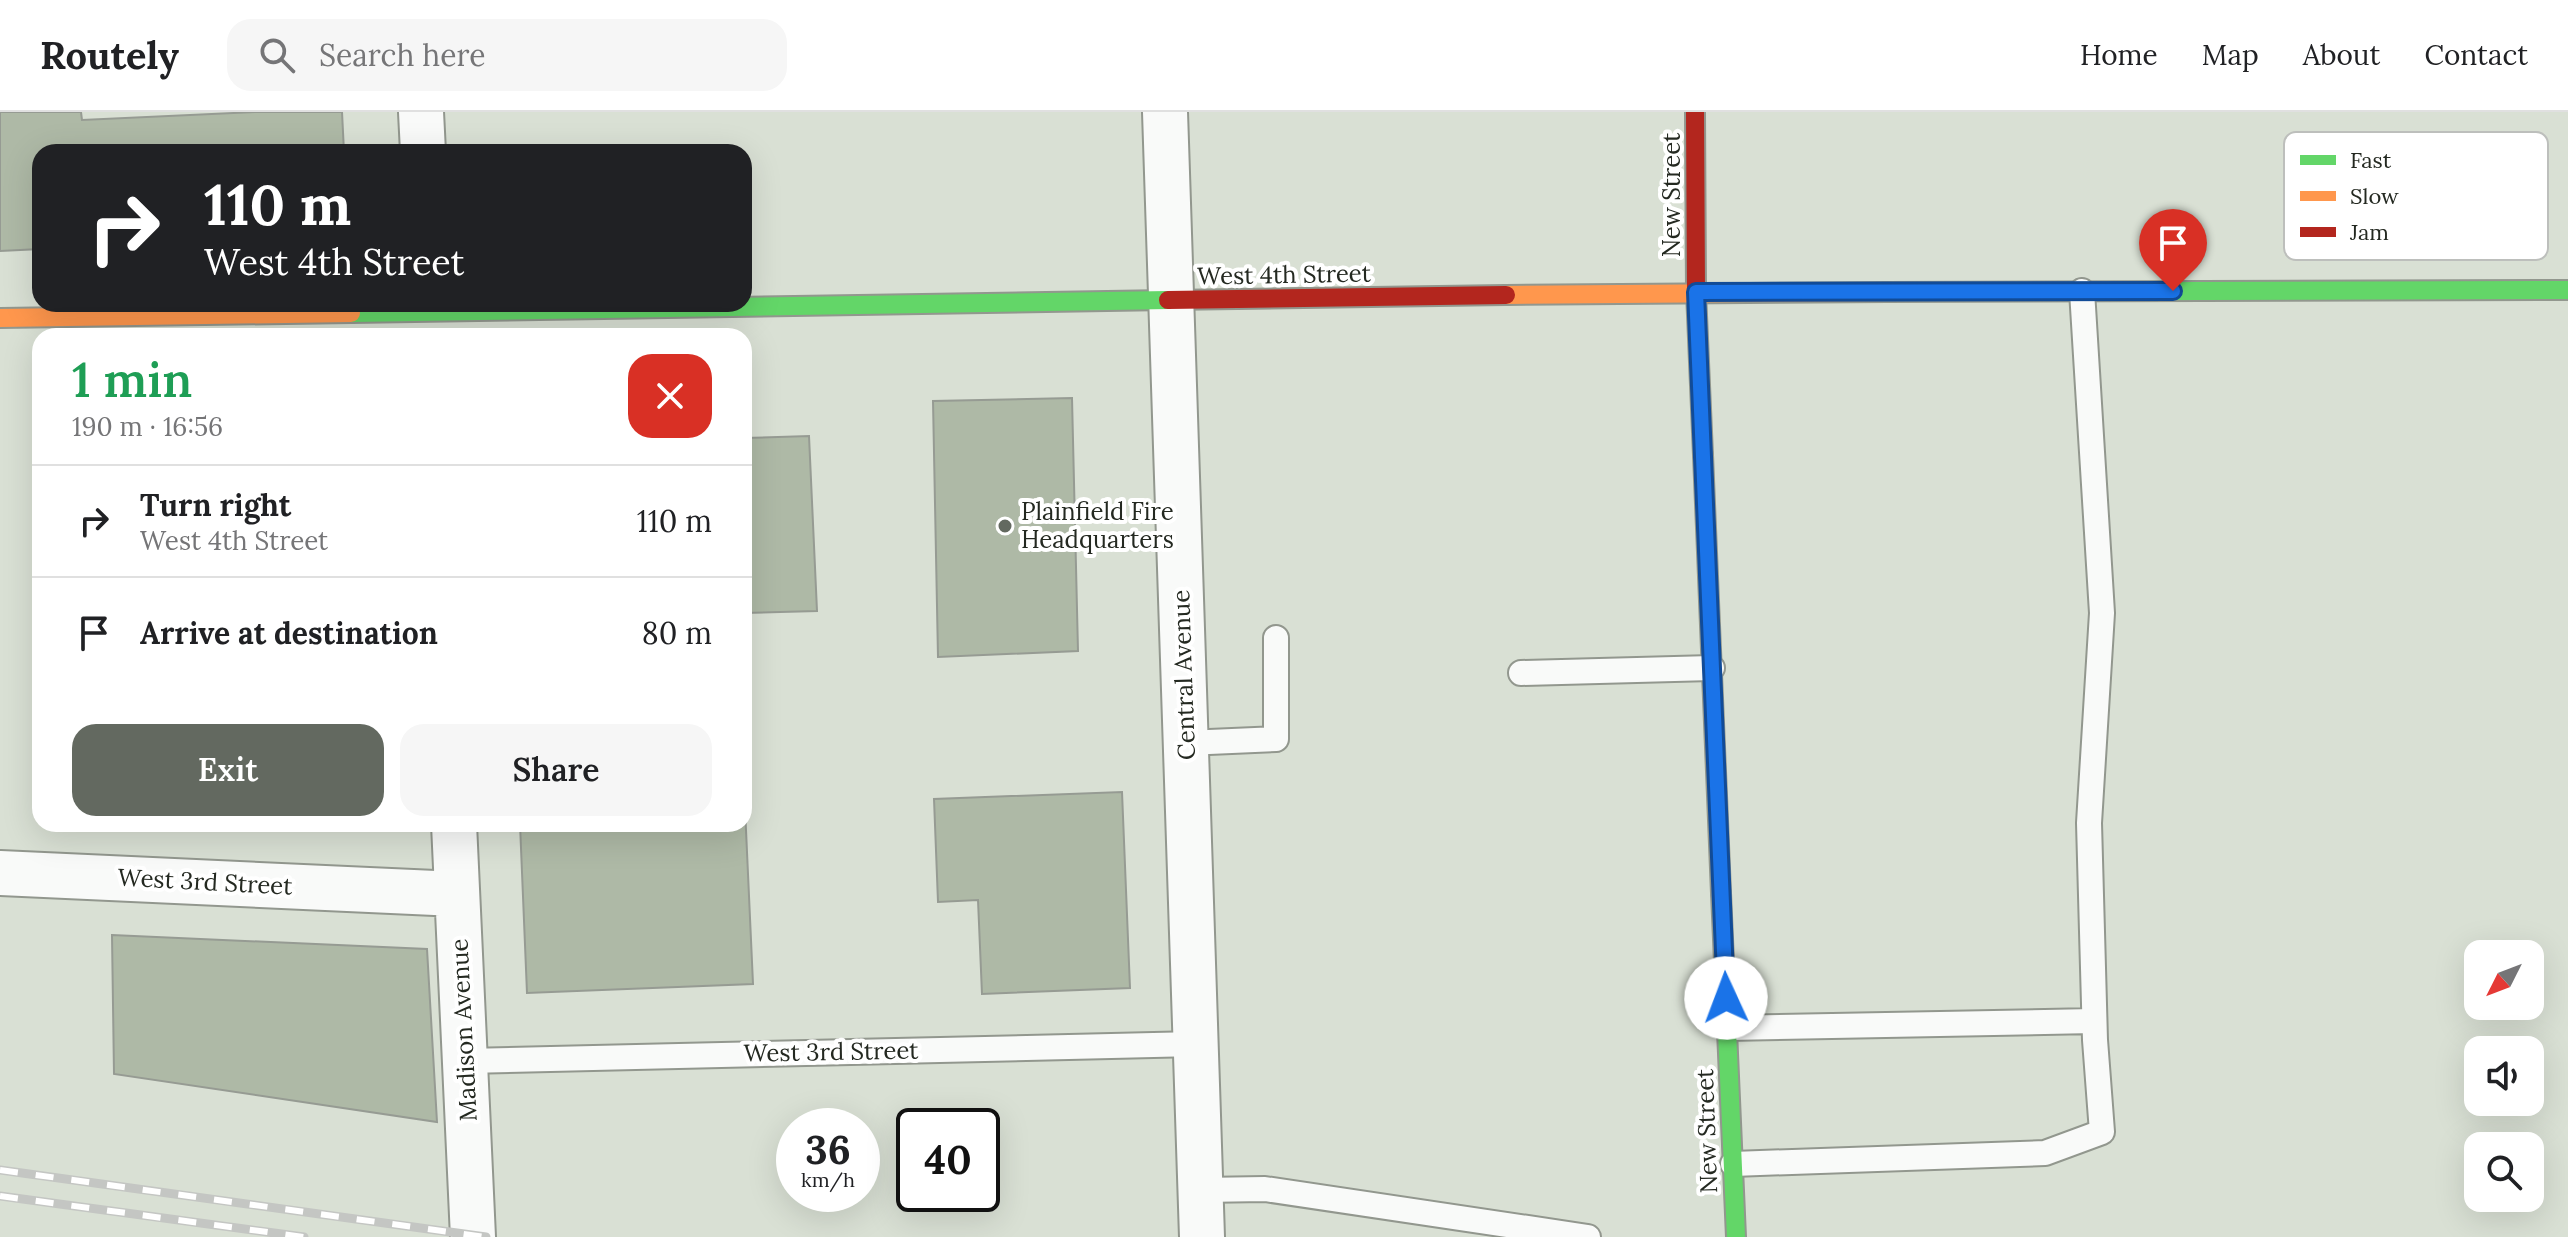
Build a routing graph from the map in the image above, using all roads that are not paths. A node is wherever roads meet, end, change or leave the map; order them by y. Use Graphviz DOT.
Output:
graph roads {
  1 [pos="421,112"];
  2 [pos="1165,112"];
  3 [pos="1695,112"];
  4 [pos="423,144"];
  5 [pos="2568,290"];
  6 [pos="2082,291"];
  7 [pos="1696,292"];
  8 [pos="1171,301"];
  9 [pos="752,310"];
  10 [pos="662,312"];
  11 [pos="430,317"];
  12 [pos="0,318"];
  13 [pos="1276,638"];
  14 [pos="1712,668"];
  15 [pos="1521,673"];
  16 [pos="1186,743"];
  17 [pos="454,832"];
  18 [pos="0,873"];
  19 [pos="457,894"];
  20 [pos="2094,1021"];
  21 [pos="1727,1028"];
  22 [pos="1196,1044"];
  23 [pos="466,1061"];
  24 [pos="1733,1164"];
  25 [pos="1201,1190"];
  26 [pos="473,1237"];
  27 [pos="1202,1237"];
  28 [pos="1588,1237"];
  29 [pos="1736,1237"];
  1 -- 4 [label="street"];
  2 -- 8 [label="street, Central Avenue"];
  3 -- 7 [label="main road, New Street"];
  5 -- 6 [label="main road, West 4th Street"];
  6 -- 7 [label="main road, West 4th Street"];
  6 -- 20 [label="lane"];
  7 -- 8 [label="main road, West 4th Street"];
  7 -- 14 [label="main road, New Street"];
  8 -- 9 [label="main road, West 4th Street"];
  8 -- 16 [label="street, Central Avenue"];
  10 -- 11 [label="main road, West 4th Street"];
  11 -- 12 [label="main road, West 4th Street"];
  13 -- 16 [label="lane"];
  14 -- 15 [label="lane"];
  14 -- 21 [label="main road, New Street"];
  16 -- 22 [label="street, Central Avenue"];
  17 -- 19 [label="street, Madison Avenue"];
  18 -- 19 [label="street, West 3rd Street"];
  19 -- 23 [label="street, Madison Avenue"];
  20 -- 21 [label="lane"];
  20 -- 24 [label="lane"];
  21 -- 24 [label="main road, New Street"];
  22 -- 23 [label="lane, West 3rd Street"];
  22 -- 25 [label="street, Central Avenue"];
  23 -- 26 [label="street, Madison Avenue"];
  24 -- 29 [label="main road, New Street"];
  25 -- 27 [label="street, Central Avenue"];
  25 -- 28 [label="lane"];
}
